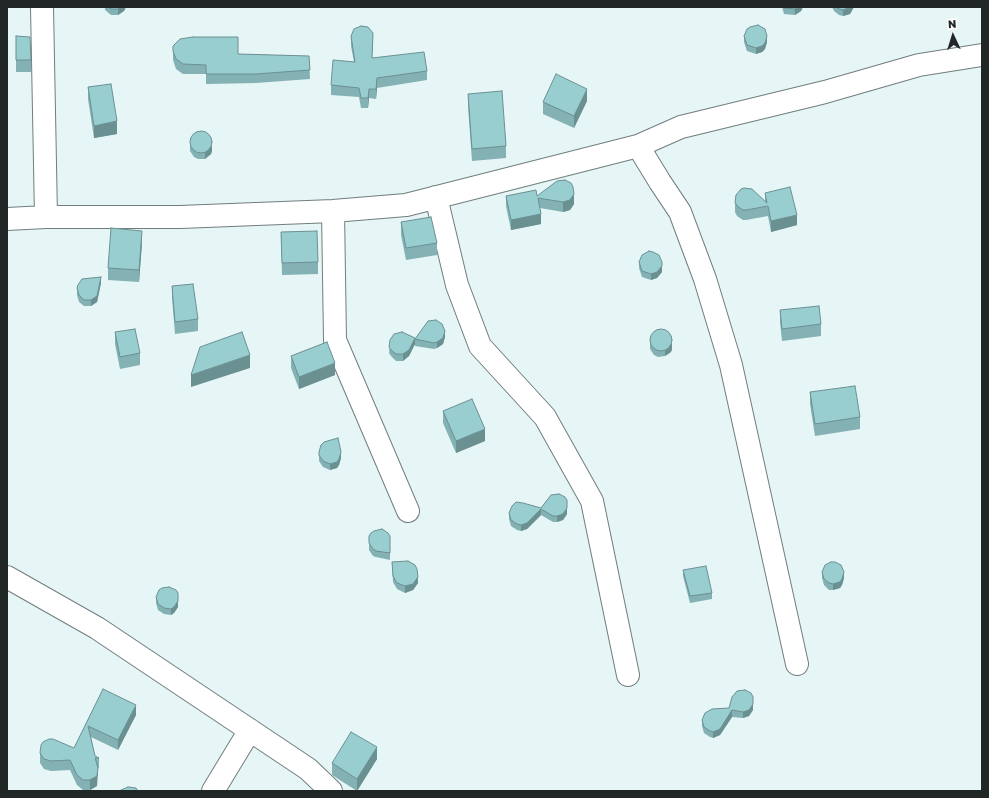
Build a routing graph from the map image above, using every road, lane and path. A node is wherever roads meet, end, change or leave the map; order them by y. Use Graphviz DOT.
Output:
graph roads {
  1 [pos="42,7"];
  2 [pos="982,55"];
  3 [pos="638,146"];
  4 [pos="436,197"];
  5 [pos="333,211"];
  6 [pos="46,217"];
  7 [pos="7,219"];
  8 [pos="408,511"];
  9 [pos="7,577"];
  10 [pos="797,664"];
  11 [pos="628,675"];
  12 [pos="250,730"];
  13 [pos="213,791"];
  14 [pos="331,791"];
  1 -- 6 [label="street"];
  2 -- 3 [label="street"];
  3 -- 4 [label="street"];
  3 -- 10 [label="street"];
  4 -- 5 [label="street"];
  4 -- 11 [label="street"];
  5 -- 6 [label="street"];
  5 -- 8 [label="street"];
  6 -- 7 [label="street"];
  9 -- 12 [label="street"];
  12 -- 13 [label="street"];
  12 -- 14 [label="street"];
}
